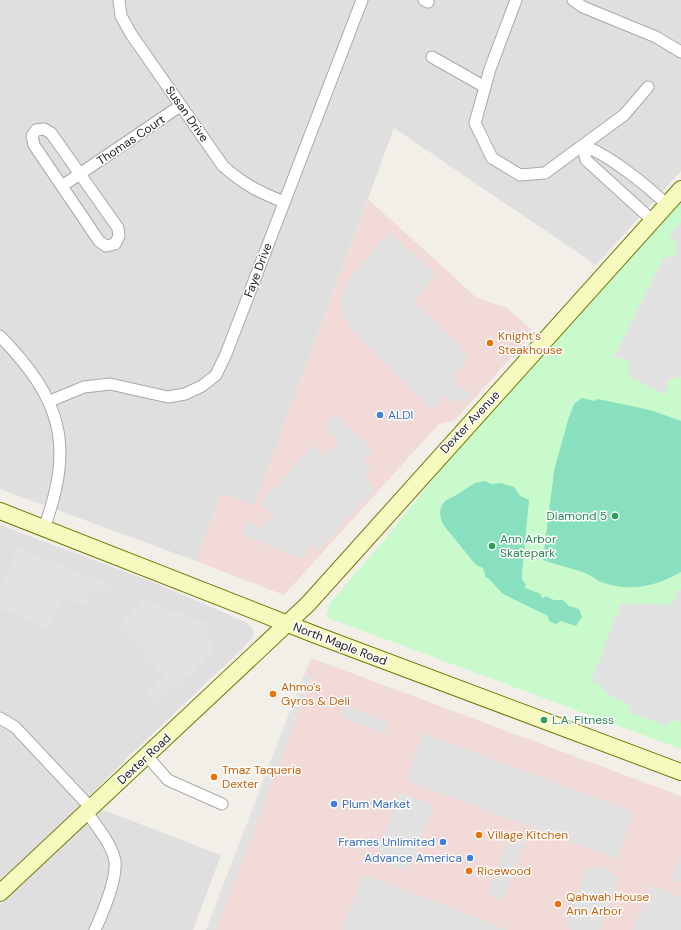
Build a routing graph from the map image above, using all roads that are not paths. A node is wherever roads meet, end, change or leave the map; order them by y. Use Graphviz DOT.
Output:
graph roads {
  1 [pos="119,0"];
  2 [pos="362,0"];
  3 [pos="516,0"];
  4 [pos="573,0"];
  5 [pos="681,52"];
  6 [pos="432,57"];
  7 [pos="485,87"];
  8 [pos="648,87"];
  9 [pos="180,106"];
  10 [pos="584,146"];
  11 [pos="81,174"];
  12 [pos="62,186"];
  13 [pos="681,189"];
  14 [pos="284,202"];
  15 [pos="667,205"];
  16 [pos="652,220"];
  17 [pos="0,336"];
  18 [pos="50,402"];
  19 [pos="0,511"];
  20 [pos="44,528"];
  21 [pos="287,624"];
  22 [pos="0,718"];
  23 [pos="147,756"];
  24 [pos="681,772"];
  25 [pos="222,804"];
  26 [pos="89,810"];
  27 [pos="0,893"];
  28 [pos="95,930"];
  1 -- 9 [label="street, Susan Drive"];
  2 -- 14 [label="street, Faye Drive"];
  3 -- 7 [label="street"];
  4 -- 5 [label="street"];
  6 -- 7 [label="street"];
  7 -- 10 [label="street"];
  8 -- 10 [label="street"];
  9 -- 11 [label="street, Thomas Court"];
  9 -- 14 [label="street, Susan Drive"];
  10 -- 15 [label="street"];
  10 -- 16 [label="street"];
  11 -- 12 [label="street, Thomas Court"];
  11 -- 12 [label="street"];
  11 -- 12 [label="street"];
  13 -- 15 [label="main road, Dexter Avenue"];
  14 -- 18 [label="street, Faye Drive"];
  15 -- 16 [label="main road, Dexter Avenue"];
  16 -- 21 [label="main road, Dexter Avenue"];
  17 -- 18 [label="street"];
  18 -- 20 [label="street"];
  19 -- 20 [label="main road, North Maple Road"];
  20 -- 21 [label="main road, North Maple Road"];
  21 -- 23 [label="main road, Dexter Road"];
  21 -- 24 [label="main road, North Maple Road"];
  22 -- 26 [label="street"];
  23 -- 25 [label="street"];
  23 -- 26 [label="main road, Dexter Road"];
  26 -- 27 [label="main road, Dexter Road"];
  26 -- 28 [label="street"];
}
